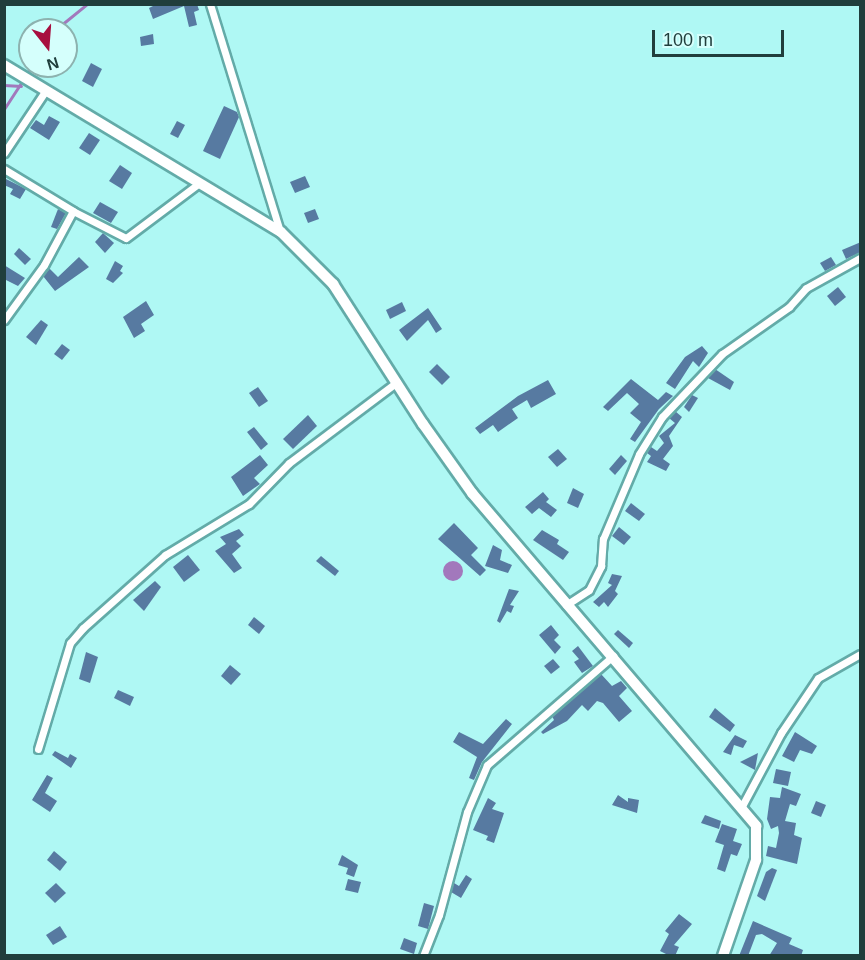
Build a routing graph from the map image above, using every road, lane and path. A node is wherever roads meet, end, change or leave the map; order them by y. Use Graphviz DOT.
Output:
graph roads {
  1 [pos="210,4"];
  2 [pos="4,65"];
  3 [pos="46,90"];
  4 [pos="4,153"];
  5 [pos="4,169"];
  6 [pos="198,184"];
  7 [pos="73,211"];
  8 [pos="281,232"];
  9 [pos="861,258"];
  10 [pos="4,320"];
  11 [pos="397,382"];
  12 [pos="566,605"];
  13 [pos="861,654"];
  14 [pos="613,656"];
  15 [pos="38,749"];
  16 [pos="742,806"];
  17 [pos="423,956"];
  18 [pos="723,956"];
  1 -- 8 [label="street"];
  2 -- 3 [label="main road"];
  3 -- 4 [label="street"];
  3 -- 6 [label="main road"];
  5 -- 7 [label="street"];
  6 -- 7 [label="street"];
  6 -- 8 [label="main road"];
  7 -- 10 [label="street"];
  8 -- 11 [label="main road"];
  9 -- 12 [label="street"];
  11 -- 12 [label="main road"];
  11 -- 15 [label="street"];
  12 -- 14 [label="main road"];
  13 -- 16 [label="street"];
  14 -- 16 [label="main road"];
  14 -- 17 [label="street"];
  16 -- 18 [label="main road"];
}
